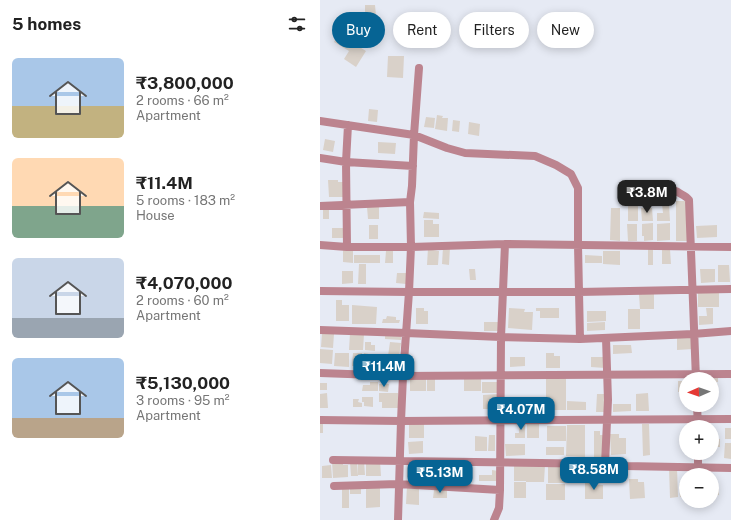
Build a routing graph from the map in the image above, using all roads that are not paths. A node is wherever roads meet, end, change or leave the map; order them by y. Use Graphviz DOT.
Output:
graph roads {
  1 [pos="419,68"];
  2 [pos="320,121"];
  3 [pos="348,125"];
  4 [pos="414,135"];
  5 [pos="320,158"];
  6 [pos="346,162"];
  7 [pos="412,166"];
  8 [pos="641,192"];
  9 [pos="410,202"];
  10 [pos="346,205"];
  11 [pos="320,206"];
  12 [pos="505,244"];
  13 [pos="578,244"];
  14 [pos="320,245"];
  15 [pos="690,246"];
  16 [pos="347,247"];
  17 [pos="411,247"];
  18 [pos="731,247"];
  19 [pos="731,289"];
  20 [pos="692,290"];
  21 [pos="320,291"];
  22 [pos="409,292"];
  23 [pos="503,292"];
  24 [pos="579,292"];
  25 [pos="320,330"];
  26 [pos="731,331"];
  27 [pos="406,333"];
  28 [pos="693,334"];
  29 [pos="502,337"];
  30 [pos="606,338"];
  31 [pos="580,339"];
  32 [pos="696,372"];
  33 [pos="320,373"];
  34 [pos="607,374"];
  35 [pos="731,374"];
  36 [pos="719,375"];
  37 [pos="402,376"];
  38 [pos="501,376"];
  39 [pos="679,376"];
  40 [pos="731,419"];
  41 [pos="320,420"];
  42 [pos="607,420"];
  43 [pos="719,420"];
  44 [pos="401,421"];
  45 [pos="500,421"];
  46 [pos="679,422"];
  47 [pos="333,460"];
  48 [pos="698,460"];
  49 [pos="399,461"];
  50 [pos="500,463"];
  51 [pos="605,464"];
  52 [pos="698,467"];
  53 [pos="731,468"];
  54 [pos="398,484"];
  55 [pos="334,486"];
  56 [pos="500,490"];
  57 [pos="398,520"];
  58 [pos="494,520"];
  1 -- 4 [label="street"];
  2 -- 3 [label="street"];
  3 -- 4 [label="street"];
  3 -- 6 [label="street"];
  4 -- 7 [label="street"];
  4 -- 13 [label="street"];
  5 -- 6 [label="street"];
  6 -- 7 [label="street"];
  6 -- 10 [label="street"];
  7 -- 9 [label="street"];
  8 -- 15 [label="street"];
  9 -- 10 [label="street"];
  9 -- 17 [label="street"];
  10 -- 11 [label="street"];
  10 -- 16 [label="street"];
  12 -- 13 [label="street"];
  12 -- 17 [label="street"];
  12 -- 23 [label="street"];
  13 -- 15 [label="street"];
  13 -- 24 [label="street"];
  14 -- 16 [label="street"];
  15 -- 18 [label="street"];
  15 -- 20 [label="street"];
  16 -- 17 [label="street"];
  17 -- 22 [label="street"];
  19 -- 20 [label="street"];
  20 -- 24 [label="street"];
  20 -- 28 [label="street"];
  21 -- 22 [label="street"];
  22 -- 23 [label="street"];
  22 -- 27 [label="street"];
  23 -- 24 [label="street"];
  23 -- 29 [label="street"];
  24 -- 31 [label="street"];
  25 -- 27 [label="street"];
  26 -- 28 [label="street"];
  27 -- 29 [label="street"];
  27 -- 37 [label="street"];
  28 -- 30 [label="street"];
  28 -- 32 [label="street"];
  29 -- 31 [label="street"];
  29 -- 38 [label="street"];
  30 -- 31 [label="street"];
  30 -- 34 [label="street"];
  33 -- 37 [label="street"];
  34 -- 38 [label="street"];
  34 -- 39 [label="street"];
  34 -- 42 [label="street"];
  35 -- 36 [label="street"];
  37 -- 38 [label="street"];
  37 -- 44 [label="street"];
  38 -- 45 [label="street"];
  40 -- 43 [label="street"];
  41 -- 44 [label="street"];
  42 -- 45 [label="street"];
  42 -- 46 [label="street"];
  42 -- 51 [label="street"];
  44 -- 45 [label="street"];
  44 -- 49 [label="street"];
  45 -- 50 [label="street"];
  47 -- 49 [label="street"];
  48 -- 52 [label="street"];
  49 -- 50 [label="street"];
  49 -- 54 [label="street"];
  50 -- 51 [label="street"];
  50 -- 56 [label="street"];
  51 -- 52 [label="street"];
  52 -- 53 [label="street"];
  54 -- 55 [label="street"];
  54 -- 56 [label="street"];
  54 -- 57 [label="street"];
  56 -- 58 [label="street"];
}
